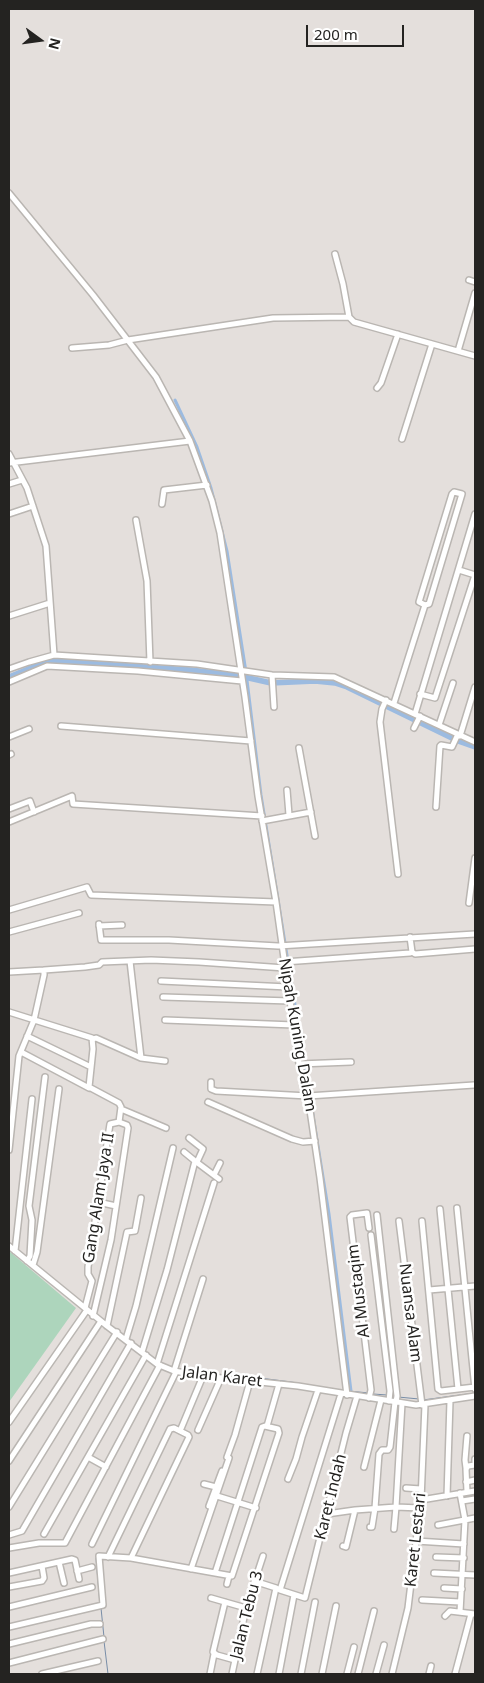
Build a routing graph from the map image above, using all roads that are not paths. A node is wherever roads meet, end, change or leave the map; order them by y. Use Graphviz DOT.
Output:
graph roads {
  1 [pos="9,193"];
  2 [pos="335,254"];
  3 [pos="475,293"];
  4 [pos="349,317"];
  5 [pos="398,334"];
  6 [pos="128,340"];
  7 [pos="432,344"];
  8 [pos="72,348"];
  9 [pos="458,351"];
  10 [pos="475,356"];
  11 [pos="377,388"];
  12 [pos="402,439"];
  13 [pos="190,441"];
  14 [pos="9,454"];
  15 [pos="11,462"];
  16 [pos="22,480"];
  17 [pos="9,484"];
  18 [pos="207,485"];
  19 [pos="162,504"];
  20 [pos="33,506"];
  21 [pos="9,514"];
  22 [pos="475,514"];
  23 [pos="136,520"];
  24 [pos="458,570"];
  25 [pos="475,575"];
  26 [pos="50,603"];
  27 [pos="424,604"];
  28 [pos="9,616"];
  29 [pos="54,655"];
  30 [pos="150,662"];
  31 [pos="9,670"];
  32 [pos="243,674"];
  33 [pos="272,677"];
  34 [pos="9,682"];
  35 [pos="453,683"];
  36 [pos="475,687"];
  37 [pos="420,694"];
  38 [pos="386,701"];
  39 [pos="394,704"];
  40 [pos="274,706"];
  41 [pos="418,715"];
  42 [pos="61,726"];
  43 [pos="438,726"];
  44 [pos="414,728"];
  45 [pos="29,729"];
  46 [pos="458,735"];
  47 [pos="9,737"];
  48 [pos="251,740"];
  49 [pos="475,742"];
  50 [pos="299,748"];
  51 [pos="287,790"];
  52 [pos="436,807"];
  53 [pos="9,809"];
  54 [pos="34,812"];
  55 [pos="311,812"];
  56 [pos="289,815"];
  57 [pos="264,819"];
  58 [pos="9,822"];
  59 [pos="315,836"];
  60 [pos="475,858"];
  61 [pos="398,874"];
  62 [pos="276,902"];
  63 [pos="469,903"];
  64 [pos="9,910"];
  65 [pos="79,913"];
  66 [pos="122,925"];
  67 [pos="9,932"];
  68 [pos="475,934"];
  69 [pos="410,937"];
  70 [pos="282,946"];
  71 [pos="475,949"];
  72 [pos="410,953"];
  73 [pos="130,961"];
  74 [pos="285,965"];
  75 [pos="44,970"];
  76 [pos="9,972"];
  77 [pos="162,981"];
  78 [pos="288,987"];
  79 [pos="163,997"];
  80 [pos="290,1001"];
  81 [pos="9,1012"];
  82 [pos="34,1020"];
  83 [pos="165,1020"];
  84 [pos="294,1025"];
  85 [pos="27,1036"];
  86 [pos="93,1039"];
  87 [pos="21,1052"];
  88 [pos="141,1058"];
  89 [pos="166,1061"];
  90 [pos="351,1062"];
  91 [pos="303,1064"];
  92 [pos="91,1067"];
  93 [pos="45,1077"];
  94 [pos="211,1082"];
  95 [pos="474,1085"];
  96 [pos="89,1088"];
  97 [pos="59,1089"];
  98 [pos="309,1096"];
  99 [pos="32,1099"];
  100 [pos="208,1102"];
  101 [pos="121,1109"];
  102 [pos="119,1122"];
  103 [pos="166,1128"];
  104 [pos="189,1138"];
  105 [pos="315,1141"];
  106 [pos="173,1148"];
  107 [pos="9,1150"];
  108 [pos="184,1152"];
  109 [pos="196,1162"];
  110 [pos="220,1163"];
  111 [pos="214,1175"];
  112 [pos="141,1198"];
  113 [pos="98,1202"];
  114 [pos="116,1206"];
  115 [pos="457,1208"];
  116 [pos="440,1209"];
  117 [pos="377,1215"];
  118 [pos="399,1220"];
  119 [pos="422,1221"];
  120 [pos="369,1228"];
  121 [pos="371,1235"];
  122 [pos="9,1246"];
  123 [pos="14,1251"];
  124 [pos="28,1261"];
  125 [pos="33,1266"];
  126 [pos="202,1279"];
  127 [pos="475,1286"];
  128 [pos="465,1287"];
  129 [pos="448,1288"];
  130 [pos="429,1290"];
  131 [pos="86,1309"];
  132 [pos="94,1316"];
  133 [pos="100,1321"];
  134 [pos="107,1326"];
  135 [pos="116,1332"];
  136 [pos="129,1341"];
  137 [pos="144,1353"];
  138 [pos="158,1364"];
  139 [pos="175,1371"];
  140 [pos="203,1376"];
  141 [pos="221,1378"];
  142 [pos="250,1381"];
  143 [pos="279,1384"];
  144 [pos="475,1388"];
  145 [pos="318,1390"];
  146 [pos="458,1390"];
  147 [pos="345,1392"];
  148 [pos="357,1396"];
  149 [pos="475,1396"];
  150 [pos="369,1397"];
  151 [pos="381,1400"];
  152 [pos="395,1400"];
  153 [pos="450,1401"];
  154 [pos="423,1405"];
  155 [pos="9,1422"];
  156 [pos="267,1426"];
  157 [pos="198,1430"];
  158 [pos="180,1431"];
  159 [pos="467,1436"];
  160 [pos="88,1457"];
  161 [pos="227,1457"];
  162 [pos="475,1459"];
  163 [pos="9,1461"];
  164 [pos="475,1465"];
  165 [pos="106,1467"];
  166 [pos="364,1467"];
  167 [pos="466,1468"];
  168 [pos="288,1479"];
  169 [pos="475,1480"];
  170 [pos="466,1482"];
  171 [pos="204,1484"];
  172 [pos="216,1487"];
  173 [pos="406,1488"];
  174 [pos="421,1489"];
  175 [pos="475,1491"];
  176 [pos="467,1492"];
  177 [pos="460,1493"];
  178 [pos="217,1496"];
  179 [pos="447,1496"];
  180 [pos="475,1499"];
  181 [pos="421,1500"];
  182 [pos="462,1501"];
  183 [pos="238,1502"];
  184 [pos="210,1506"];
  185 [pos="9,1507"];
  186 [pos="396,1507"];
  187 [pos="256,1508"];
  188 [pos="375,1508"];
  189 [pos="420,1508"];
  190 [pos="355,1510"];
  191 [pos="326,1514"];
  192 [pos="475,1518"];
  193 [pos="466,1520"];
  194 [pos="438,1525"];
  195 [pos="370,1527"];
  196 [pos="394,1529"];
  197 [pos="44,1534"];
  198 [pos="9,1535"];
  199 [pos="416,1540"];
  200 [pos="92,1544"];
  201 [pos="464,1544"];
  202 [pos="343,1546"];
  203 [pos="9,1548"];
  204 [pos="263,1556"];
  205 [pos="108,1557"];
  206 [pos="436,1557"];
  207 [pos="131,1558"];
  208 [pos="464,1558"];
  209 [pos="59,1562"];
  210 [pos="42,1566"];
  211 [pos="92,1567"];
  212 [pos="191,1569"];
  213 [pos="77,1571"];
  214 [pos="9,1573"];
  215 [pos="215,1573"];
  216 [pos="434,1573"];
  217 [pos="463,1573"];
  218 [pos="475,1575"];
  219 [pos="229,1576"];
  220 [pos="79,1579"];
  221 [pos="254,1581"];
  222 [pos="64,1583"];
  223 [pos="227,1584"];
  224 [pos="9,1587"];
  225 [pos="92,1587"];
  226 [pos="444,1588"];
  227 [pos="278,1589"];
  228 [pos="462,1589"];
  229 [pos="294,1595"];
  230 [pos="211,1598"];
  231 [pos="422,1600"];
  232 [pos="224,1602"];
  233 [pos="315,1602"];
  234 [pos="460,1602"];
  235 [pos="336,1606"];
  236 [pos="9,1607"];
  237 [pos="246,1608"];
  238 [pos="374,1610"];
  239 [pos="460,1612"];
  240 [pos="474,1614"];
  241 [pos="445,1616"];
  242 [pos="100,1624"];
  243 [pos="9,1627"];
  244 [pos="103,1640"];
  245 [pos="9,1644"];
  246 [pos="384,1644"];
  247 [pos="354,1646"];
  248 [pos="214,1654"];
  249 [pos="235,1660"];
  250 [pos="98,1661"];
  251 [pos="9,1663"];
  252 [pos="431,1666"];
  253 [pos="42,1674"];
  254 [pos="210,1674"];
  255 [pos="232,1674"];
  256 [pos="257,1674"];
  257 [pos="279,1674"];
  258 [pos="301,1674"];
  259 [pos="322,1674"];
  260 [pos="347,1674"];
  261 [pos="358,1674"];
  262 [pos="376,1674"];
  263 [pos="392,1674"];
  264 [pos="428,1674"];
  265 [pos="455,1674"];
  1 -- 6 [label="street, Nipah Kuning Dalam"];
  2 -- 4 [label="street"];
  3 -- 9 [label="street"];
  4 -- 5 [label="street"];
  4 -- 6 [label="street"];
  5 -- 7 [label="street"];
  5 -- 11 [label="street"];
  6 -- 8 [label="street"];
  6 -- 13 [label="street, Nipah Kuning Dalam"];
  7 -- 9 [label="street"];
  7 -- 12 [label="street"];
  9 -- 10 [label="street"];
  13 -- 15 [label="street"];
  13 -- 18 [label="street, Nipah Kuning Dalam"];
  14 -- 15 [label="street"];
  15 -- 16 [label="street"];
  16 -- 17 [label="street"];
  16 -- 20 [label="street"];
  18 -- 19 [label="street"];
  18 -- 32 [label="street, Nipah Kuning Dalam"];
  20 -- 21 [label="street"];
  20 -- 26 [label="street"];
  22 -- 24 [label="street"];
  23 -- 30 [label="street"];
  24 -- 25 [label="street"];
  24 -- 37 [label="street"];
  25 -- 37 [label="street"];
  26 -- 28 [label="street"];
  26 -- 29 [label="street"];
  27 -- 27 [label="street"];
  27 -- 39 [label="street"];
  29 -- 30 [label="street"];
  29 -- 31 [label="street"];
  30 -- 32 [label="street"];
  32 -- 33 [label="street"];
  32 -- 34 [label="street"];
  32 -- 48 [label="street, Nipah Kuning Dalam"];
  33 -- 38 [label="street"];
  33 -- 40 [label="street"];
  35 -- 43 [label="street"];
  36 -- 46 [label="street"];
  37 -- 41 [label="street"];
  38 -- 39 [label="street"];
  38 -- 61 [label="street"];
  39 -- 41 [label="street"];
  41 -- 43 [label="street"];
  41 -- 44 [label="street"];
  42 -- 48 [label="street"];
  43 -- 46 [label="street"];
  45 -- 47 [label="street"];
  46 -- 49 [label="street"];
  46 -- 52 [label="street"];
  48 -- 57 [label="street, Nipah Kuning Dalam"];
  50 -- 55 [label="street"];
  51 -- 56 [label="street"];
  53 -- 54 [label="street"];
  54 -- 57 [label="street"];
  54 -- 58 [label="street"];
  55 -- 56 [label="street"];
  55 -- 59 [label="street"];
  56 -- 57 [label="street"];
  57 -- 62 [label="street, Nipah Kuning Dalam"];
  60 -- 63 [label="street"];
  62 -- 64 [label="street"];
  62 -- 70 [label="street, Nipah Kuning Dalam"];
  65 -- 67 [label="street"];
  66 -- 70 [label="street"];
  68 -- 69 [label="street"];
  69 -- 70 [label="street"];
  69 -- 71 [label="street"];
  70 -- 74 [label="street, Nipah Kuning Dalam"];
  72 -- 74 [label="street"];
  73 -- 74 [label="street"];
  73 -- 75 [label="street"];
  73 -- 88 [label="street"];
  74 -- 78 [label="street, Nipah Kuning Dalam"];
  75 -- 76 [label="street"];
  75 -- 82 [label="street"];
  77 -- 78 [label="street"];
  78 -- 80 [label="street, Nipah Kuning Dalam"];
  79 -- 80 [label="street"];
  80 -- 84 [label="street, Nipah Kuning Dalam"];
  81 -- 82 [label="street"];
  82 -- 85 [label="street"];
  82 -- 86 [label="street"];
  83 -- 84 [label="street"];
  84 -- 91 [label="street, Nipah Kuning Dalam"];
  85 -- 87 [label="street"];
  85 -- 92 [label="street"];
  86 -- 88 [label="street"];
  86 -- 92 [label="street"];
  87 -- 96 [label="street"];
  87 -- 107 [label="street"];
  88 -- 89 [label="street"];
  90 -- 91 [label="street"];
  91 -- 98 [label="street, Nipah Kuning Dalam"];
  92 -- 96 [label="street"];
  93 -- 124 [label="street"];
  94 -- 98 [label="street"];
  95 -- 98 [label="street"];
  96 -- 101 [label="street"];
  97 -- 125 [label="street"];
  98 -- 105 [label="street, Nipah Kuning Dalam"];
  99 -- 123 [label="street"];
  100 -- 105 [label="street"];
  101 -- 102 [label="street"];
  101 -- 103 [label="street"];
  102 -- 113 [label="street, Gang Alam Jaya II"];
  102 -- 114 [label="street"];
  104 -- 109 [label="street"];
  105 -- 147 [label="street, Nipah Kuning Dalam"];
  106 -- 136 [label="street"];
  108 -- 109 [label="street"];
  109 -- 111 [label="street"];
  109 -- 137 [label="street"];
  110 -- 111 [label="street"];
  111 -- 138 [label="street"];
  112 -- 134 [label="street"];
  113 -- 114 [label="street"];
  113 -- 131 [label="street, Gang Alam Jaya II"];
  114 -- 132 [label="street"];
  115 -- 128 [label="street"];
  116 -- 129 [label="street"];
  117 -- 152 [label="street"];
  118 -- 154 [label="street, Nuansa Alam"];
  119 -- 130 [label="street"];
  120 -- 150 [label="street, Al Mustaqim"];
  121 -- 152 [label="street"];
  122 -- 123 [label="street, Jalan Karet"];
  123 -- 124 [label="street, Jalan Karet"];
  124 -- 125 [label="street, Jalan Karet"];
  125 -- 131 [label="street, Jalan Karet"];
  126 -- 139 [label="street"];
  127 -- 128 [label="street"];
  128 -- 129 [label="street"];
  128 -- 144 [label="street"];
  129 -- 130 [label="street"];
  129 -- 146 [label="street"];
  130 -- 146 [label="street"];
  131 -- 132 [label="street, Jalan Karet"];
  131 -- 155 [label="street, Gang Alam Jaya II"];
  132 -- 133 [label="street, Jalan Karet"];
  133 -- 134 [label="street, Jalan Karet"];
  133 -- 163 [label="street"];
  134 -- 135 [label="street, Jalan Karet"];
  135 -- 136 [label="street, Jalan Karet"];
  135 -- 185 [label="street"];
  136 -- 137 [label="street, Jalan Karet"];
  136 -- 198 [label="street"];
  137 -- 138 [label="street, Jalan Karet"];
  137 -- 160 [label="street"];
  138 -- 139 [label="street, Jalan Karet"];
  138 -- 165 [label="street"];
  139 -- 140 [label="street, Jalan Karet"];
  139 -- 200 [label="street"];
  140 -- 141 [label="street, Jalan Karet"];
  140 -- 158 [label="street"];
  141 -- 142 [label="street, Jalan Karet"];
  141 -- 157 [label="street"];
  142 -- 143 [label="street, Jalan Karet"];
  142 -- 161 [label="street"];
  143 -- 145 [label="street, Jalan Karet"];
  143 -- 156 [label="street"];
  144 -- 146 [label="street"];
  145 -- 147 [label="street, Jalan Karet"];
  145 -- 168 [label="street"];
  147 -- 148 [label="street, Jalan Karet"];
  147 -- 227 [label="street"];
  148 -- 150 [label="street, Jalan Karet"];
  148 -- 191 [label="street, Karet Indah"];
  149 -- 153 [label="street, Jalan Karet"];
  150 -- 151 [label="street, Jalan Karet"];
  151 -- 152 [label="street, Jalan Karet"];
  151 -- 166 [label="street"];
  152 -- 154 [label="street, Jalan Karet"];
  152 -- 186 [label="street"];
  152 -- 188 [label="street"];
  153 -- 154 [label="street, Jalan Karet"];
  153 -- 179 [label="street"];
  154 -- 174 [label="street, Karet Lestari"];
  156 -- 183 [label="street"];
  156 -- 187 [label="street"];
  158 -- 205 [label="street"];
  158 -- 207 [label="street"];
  159 -- 167 [label="street"];
  160 -- 165 [label="street"];
  160 -- 197 [label="street"];
  161 -- 172 [label="street"];
  161 -- 178 [label="street"];
  162 -- 164 [label="street"];
  164 -- 167 [label="street"];
  165 -- 203 [label="street"];
  167 -- 170 [label="street"];
  169 -- 170 [label="street"];
  170 -- 176 [label="street"];
  171 -- 172 [label="street"];
  172 -- 184 [label="street"];
  173 -- 174 [label="street"];
  174 -- 181 [label="street, Karet Lestari"];
  175 -- 176 [label="street"];
  176 -- 177 [label="street"];
  177 -- 179 [label="street"];
  177 -- 182 [label="street"];
  178 -- 183 [label="street"];
  178 -- 212 [label="street"];
  179 -- 181 [label="street"];
  180 -- 182 [label="street"];
  181 -- 189 [label="street, Karet Lestari"];
  182 -- 193 [label="street"];
  183 -- 187 [label="street"];
  183 -- 215 [label="street"];
  186 -- 188 [label="street"];
  186 -- 189 [label="street"];
  186 -- 196 [label="street"];
  187 -- 219 [label="street"];
  188 -- 190 [label="street"];
  188 -- 195 [label="street"];
  189 -- 199 [label="street, Karet Lestari"];
  190 -- 191 [label="street"];
  190 -- 202 [label="street"];
  191 -- 229 [label="street, Karet Indah"];
  192 -- 193 [label="street"];
  193 -- 194 [label="street"];
  193 -- 201 [label="street"];
  199 -- 201 [label="street"];
  199 -- 263 [label="street, Karet Lestari"];
  201 -- 208 [label="street"];
  204 -- 221 [label="street, Jalan Tebu 3"];
  205 -- 207 [label="street"];
  205 -- 243 [label="street"];
  206 -- 208 [label="street"];
  207 -- 212 [label="street"];
  208 -- 217 [label="street"];
  209 -- 210 [label="street"];
  209 -- 213 [label="street"];
  209 -- 222 [label="street"];
  210 -- 214 [label="street"];
  210 -- 224 [label="street"];
  211 -- 213 [label="street"];
  212 -- 215 [label="street"];
  213 -- 220 [label="street"];
  215 -- 219 [label="street"];
  216 -- 217 [label="street"];
  217 -- 218 [label="street"];
  217 -- 228 [label="street"];
  219 -- 223 [label="street"];
  221 -- 227 [label="street"];
  221 -- 237 [label="street, Jalan Tebu 3"];
  225 -- 236 [label="street"];
  226 -- 228 [label="street"];
  227 -- 229 [label="street"];
  227 -- 256 [label="street"];
  228 -- 234 [label="street"];
  229 -- 257 [label="street"];
  230 -- 232 [label="street"];
  231 -- 234 [label="street"];
  232 -- 237 [label="street"];
  232 -- 248 [label="street"];
  233 -- 258 [label="street"];
  234 -- 239 [label="street"];
  235 -- 259 [label="street"];
  237 -- 249 [label="street, Jalan Tebu 3"];
  238 -- 261 [label="street"];
  239 -- 240 [label="street"];
  239 -- 241 [label="street"];
  240 -- 265 [label="street"];
  242 -- 245 [label="street"];
  244 -- 251 [label="street"];
  246 -- 262 [label="street"];
  247 -- 260 [label="street"];
  248 -- 249 [label="street"];
  248 -- 254 [label="street"];
  249 -- 255 [label="street, Jalan Tebu 3"];
  250 -- 253 [label="street"];
  252 -- 264 [label="street"];
}
